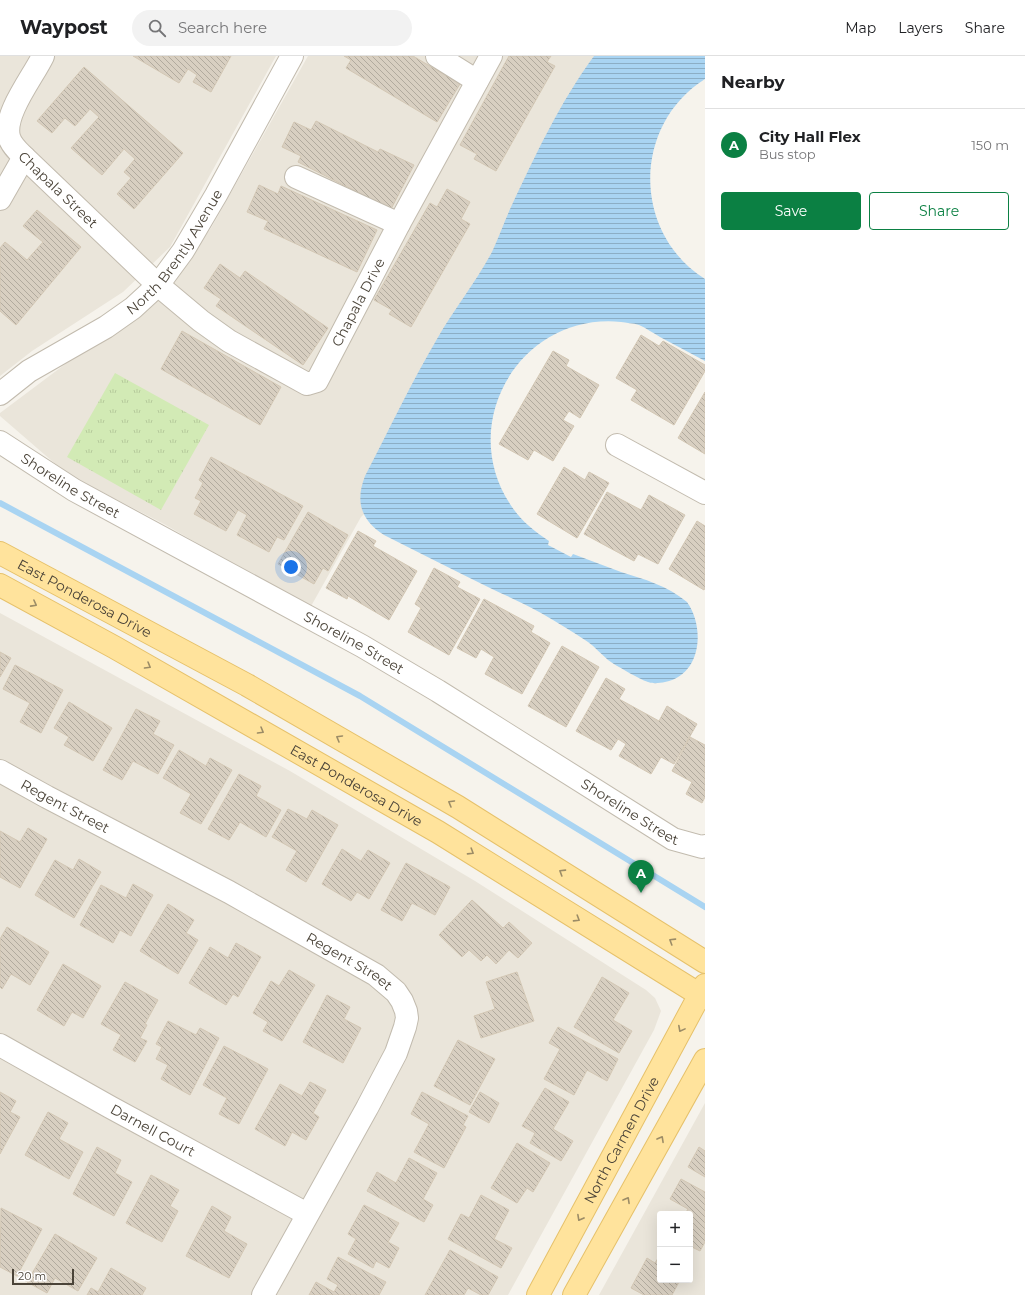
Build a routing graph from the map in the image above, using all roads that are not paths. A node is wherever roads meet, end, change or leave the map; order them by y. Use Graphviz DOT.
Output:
graph roads {
  1 [pos="43,56"];
  2 [pos="292,56"];
  3 [pos="437,56"];
  4 [pos="491,56"];
  5 [pos="477,81"];
  6 [pos="24,157"];
  7 [pos="296,177"];
  8 [pos="0,198"];
  9 [pos="399,224"];
  10 [pos="158,284"];
  11 [pos="0,394"];
  12 [pos="0,442"];
  13 [pos="617,445"];
  14 [pos="705,493"];
  15 [pos="0,553"];
  16 [pos="0,585"];
  17 [pos="0,771"];
  18 [pos="705,846"];
  19 [pos="705,962"];
  20 [pos="703,993"];
  21 [pos="0,1045"];
  22 [pos="705,1060"];
  23 [pos="308,1214"];
  24 [pos="263,1295"];
  25 [pos="538,1295"];
  26 [pos="574,1295"];
  1 -- 6 [label="street, Chapala Street"];
  2 -- 10 [label="street, North Brently Avenue"];
  3 -- 5 [label="street"];
  4 -- 5 [label="street, Chapala Drive"];
  5 -- 9 [label="street, Chapala Drive"];
  6 -- 8 [label="street"];
  6 -- 10 [label="street, Chapala Street"];
  7 -- 9 [label="street"];
  9 -- 10 [label="street, Chapala Drive"];
  10 -- 11 [label="street, North Brently Avenue"];
  12 -- 18 [label="street, Shoreline Street"];
  13 -- 14 [label="street"];
  19 -- 15 [label="main road, East Ponderosa Drive, one-way"];
  16 -- 20 [label="main road, East Ponderosa Drive, one-way"];
  17 -- 23 [label="street, Regent Street"];
  20 -- 25 [label="main road, North Carmen Drive, one-way"];
  21 -- 23 [label="street, Darnell Court"];
  26 -- 22 [label="main road, one-way"];
  23 -- 24 [label="street, Regent Street"];
}
